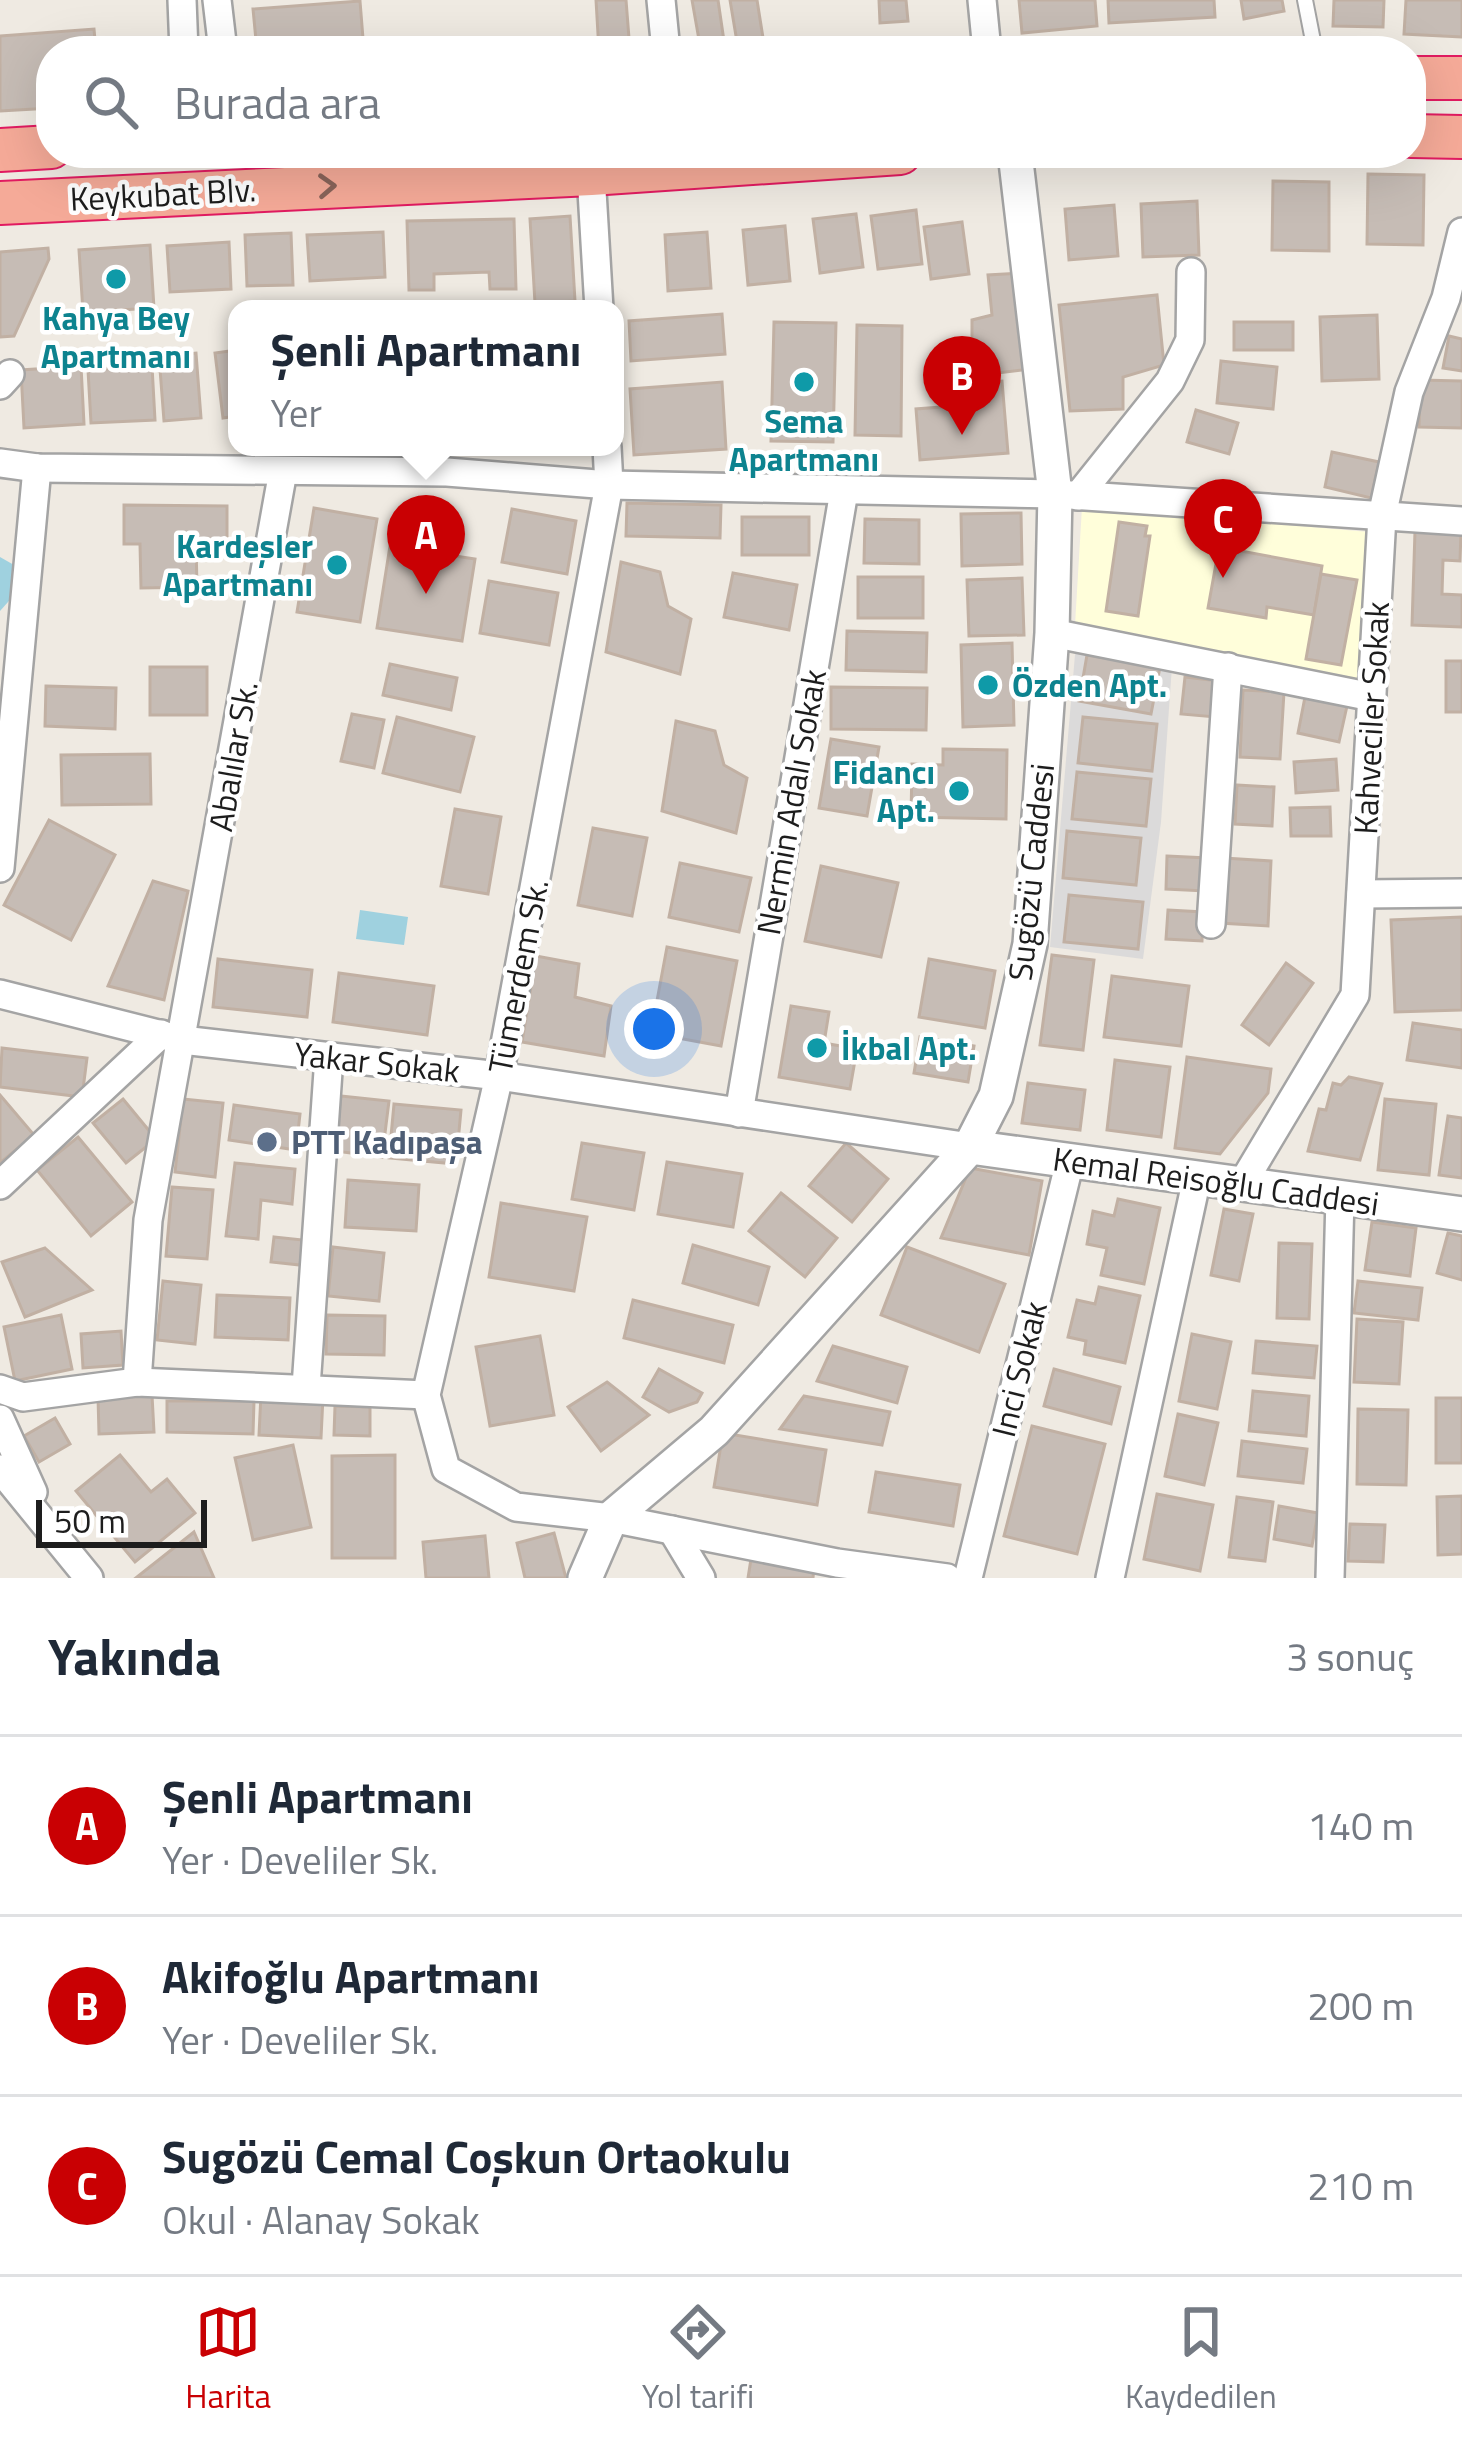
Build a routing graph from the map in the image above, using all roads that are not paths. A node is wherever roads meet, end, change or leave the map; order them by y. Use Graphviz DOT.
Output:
graph roads {
  1 [pos="182,0"];
  2 [pos="217,0"];
  3 [pos="661,0"];
  4 [pos="982,0"];
  5 [pos="1305,0"];
  6 [pos="183,36"];
  7 [pos="221,36"];
  8 [pos="665,36"];
  9 [pos="986,36"];
  10 [pos="1312,36"];
  11 [pos="1426,78"];
  12 [pos="1462,78"];
  13 [pos="1426,136"];
  14 [pos="1462,137"];
  15 [pos="36,148"];
  16 [pos="0,150"];
  17 [pos="679,168"];
  18 [pos="1017,168"];
  19 [pos="591,174"];
  20 [pos="0,203"];
  21 [pos="1462,232"];
  22 [pos="1191,272"];
  23 [pos="598,300"];
  24 [pos="607,456"];
  25 [pos="0,463"];
  26 [pos="37,468"];
  27 [pos="283,471"];
  28 [pos="609,485"];
  29 [pos="844,491"];
  30 [pos="1066,495"];
  31 [pos="1382,516"];
  32 [pos="1462,521"];
  33 [pos="1052,633"];
  34 [pos="1228,667"];
  35 [pos="1372,697"];
  36 [pos="0,868"];
  37 [pos="1462,893"];
  38 [pos="1361,894"];
  39 [pos="1211,924"];
  40 [pos="0,994"];
  41 [pos="171,1037"];
  42 [pos="329,1057"];
  43 [pos="499,1076"];
  44 [pos="739,1113"];
  45 [pos="970,1147"];
  46 [pos="1070,1161"];
  47 [pos="1197,1178"];
  48 [pos="0,1184"];
  49 [pos="1242,1184"];
  50 [pos="1340,1197"];
  51 [pos="1462,1214"];
  52 [pos="137,1382"];
  53 [pos="306,1387"];
  54 [pos="0,1389"];
  55 [pos="426,1395"];
  56 [pos="0,1419"];
  57 [pos="0,1469"];
  58 [pos="611,1518"];
  59 [pos="672,1530"];
  60 [pos="54,1533"];
  61 [pos="89,1578"];
  62 [pos="585,1578"];
  63 [pos="701,1578"];
  64 [pos="947,1578"];
  65 [pos="968,1578"];
  66 [pos="1110,1578"];
  67 [pos="1330,1578"];
  1 -- 6 [label="street"];
  2 -- 7 [label="street"];
  3 -- 8 [label="street"];
  4 -- 9 [label="street"];
  5 -- 10 [label="lane"];
  11 -- 12 [label="highway"];
  13 -- 14 [label="highway"];
  15 -- 16 [label="highway, Keykubat Blv."];
  17 -- 19 [label="highway, Keykubat Blv."];
  18 -- 30 [label="street, Sugözü Caddesi"];
  20 -- 19 [label="highway, Keykubat Blv., one-way"];
  19 -- 23 [label="street"];
  21 -- 31 [label="street, Kahveciler Sokak"];
  22 -- 30 [label="street"];
  24 -- 28 [label="street, Tümerdem Sk."];
  25 -- 26 [label="street"];
  26 -- 27 [label="street"];
  26 -- 36 [label="street"];
  27 -- 28 [label="street"];
  27 -- 41 [label="street, Abalılar Sk."];
  28 -- 29 [label="street"];
  28 -- 43 [label="street, Tümerdem Sk."];
  29 -- 30 [label="street"];
  29 -- 44 [label="street, Nermin Adalı Sokak"];
  30 -- 31 [label="street"];
  30 -- 33 [label="street, Sugözü Caddesi"];
  31 -- 32 [label="street"];
  31 -- 35 [label="street, Kahveciler Sokak"];
  33 -- 34 [label="street"];
  33 -- 45 [label="street, Sugözü Caddesi"];
  34 -- 35 [label="street"];
  34 -- 39 [label="street"];
  35 -- 38 [label="street, Kahveciler Sokak"];
  37 -- 38 [label="street"];
  38 -- 49 [label="street, Kahveciler Sokak"];
  40 -- 41 [label="street, Yakar Sokak"];
  41 -- 42 [label="street, Yakar Sokak"];
  41 -- 48 [label="street"];
  41 -- 52 [label="street, Abalılar Sk."];
  42 -- 43 [label="street, Yakar Sokak"];
  42 -- 53 [label="street"];
  43 -- 44 [label="street, Yakar Sokak"];
  43 -- 55 [label="street, Tümerdem Sk."];
  44 -- 45 [label="street, Yakar Sokak"];
  45 -- 46 [label="street, Kemal Reisoğlu Caddesi"];
  45 -- 58 [label="street, Sugözü Caddesi"];
  46 -- 47 [label="street, Kemal Reisoğlu Caddesi"];
  46 -- 65 [label="street, Inci Sokak"];
  47 -- 49 [label="street, Kemal Reisoğlu Caddesi"];
  47 -- 66 [label="street"];
  49 -- 50 [label="street, Kemal Reisoğlu Caddesi"];
  50 -- 51 [label="street, Kemal Reisoğlu Caddesi"];
  50 -- 67 [label="street"];
  52 -- 53 [label="street"];
  52 -- 54 [label="street"];
  53 -- 55 [label="street"];
  55 -- 58 [label="street, Tümerdem Sk."];
  56 -- 60 [label="street"];
  57 -- 60 [label="street"];
  58 -- 59 [label="street, Tümerdem Sk."];
  58 -- 62 [label="street, Sugözü Caddesi"];
  59 -- 63 [label="street"];
  59 -- 64 [label="street, Tümerdem Sk."];
  60 -- 61 [label="street"];
}
